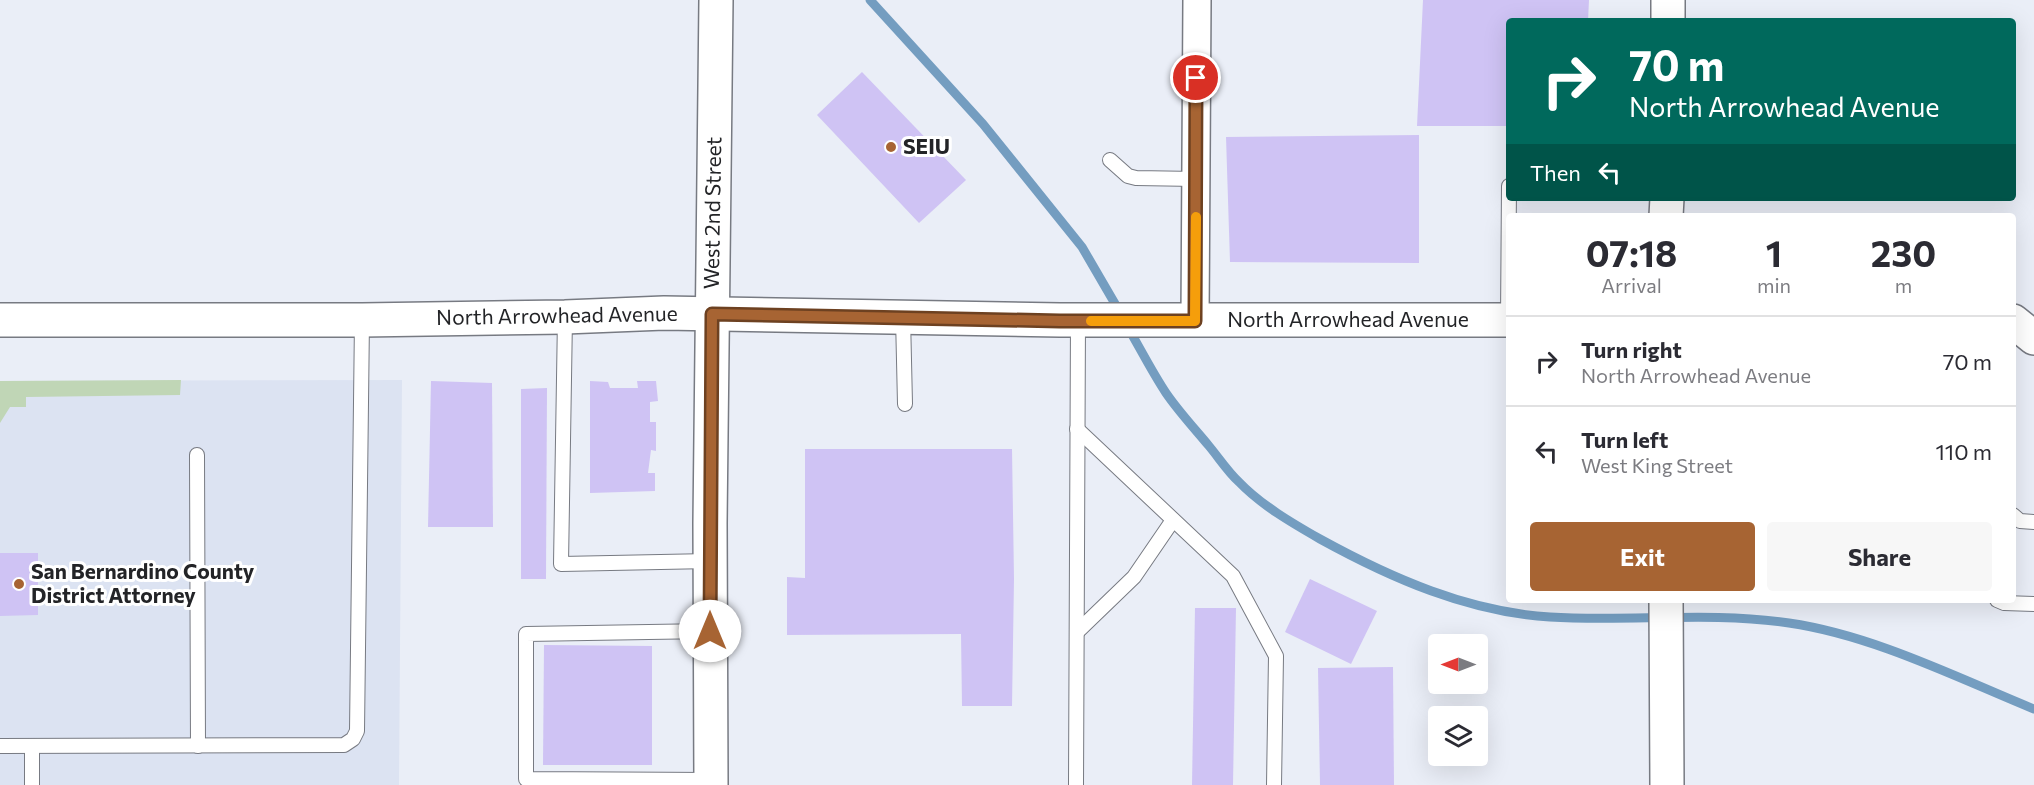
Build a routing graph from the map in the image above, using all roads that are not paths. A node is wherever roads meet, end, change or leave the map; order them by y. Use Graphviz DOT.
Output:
graph roads {
  1 [pos="716,0"];
  2 [pos="1197,0"];
  3 [pos="1668,0"];
  4 [pos="1668,18"];
  5 [pos="1110,160"];
  6 [pos="1196,179"];
  7 [pos="2034,303"];
  8 [pos="712,314"];
  9 [pos="564,317"];
  10 [pos="903,317"];
  11 [pos="2016,317"];
  12 [pos="0,320"];
  13 [pos="362,320"];
  14 [pos="1069,321"];
  15 [pos="1195,321"];
  16 [pos="1506,321"];
  17 [pos="2016,322"];
  18 [pos="2034,338"];
  19 [pos="905,404"];
  20 [pos="1077,429"];
  21 [pos="197,455"];
  22 [pos="2016,518"];
  23 [pos="1173,520"];
  24 [pos="2034,522"];
  25 [pos="710,561"];
  26 [pos="1666,603"];
  27 [pos="2004,603"];
  28 [pos="2034,604"];
  29 [pos="710,631"];
  30 [pos="1077,632"];
  31 [pos="0,746"];
  32 [pos="32,746"];
  33 [pos="198,746"];
  34 [pos="711,783"];
  35 [pos="32,785"];
  36 [pos="1076,785"];
  37 [pos="1274,785"];
  38 [pos="1667,785"];
  1 -- 8 [label="main road, West 2nd Street"];
  2 -- 6 [label="street"];
  3 -- 4 [label="main road"];
  5 -- 6 [label="lane"];
  6 -- 15 [label="street"];
  7 -- 11 [label="main road"];
  8 -- 9 [label="main road, North Arrowhead Avenue"];
  8 -- 10 [label="main road, North Arrowhead Avenue"];
  8 -- 25 [label="main road, West 2nd Street"];
  9 -- 13 [label="main road, North Arrowhead Avenue"];
  9 -- 25 [label="lane"];
  10 -- 14 [label="main road, North Arrowhead Avenue"];
  10 -- 19 [label="lane"];
  12 -- 13 [label="main road, North Arrowhead Avenue"];
  13 -- 33 [label="lane"];
  14 -- 15 [label="main road, North Arrowhead Avenue"];
  14 -- 20 [label="lane"];
  15 -- 16 [label="main road, North Arrowhead Avenue"];
  17 -- 18 [label="main road"];
  20 -- 23 [label="lane"];
  20 -- 30 [label="lane"];
  21 -- 33 [label="lane"];
  22 -- 24 [label="lane"];
  23 -- 30 [label="lane"];
  23 -- 37 [label="lane"];
  25 -- 29 [label="main road, West 2nd Street"];
  26 -- 38 [label="main road"];
  27 -- 28 [label="lane"];
  29 -- 34 [label="main road, West 2nd Street"];
  29 -- 34 [label="lane"];
  30 -- 36 [label="lane"];
  31 -- 32 [label="lane"];
  32 -- 33 [label="lane"];
  32 -- 35 [label="lane"];
}
